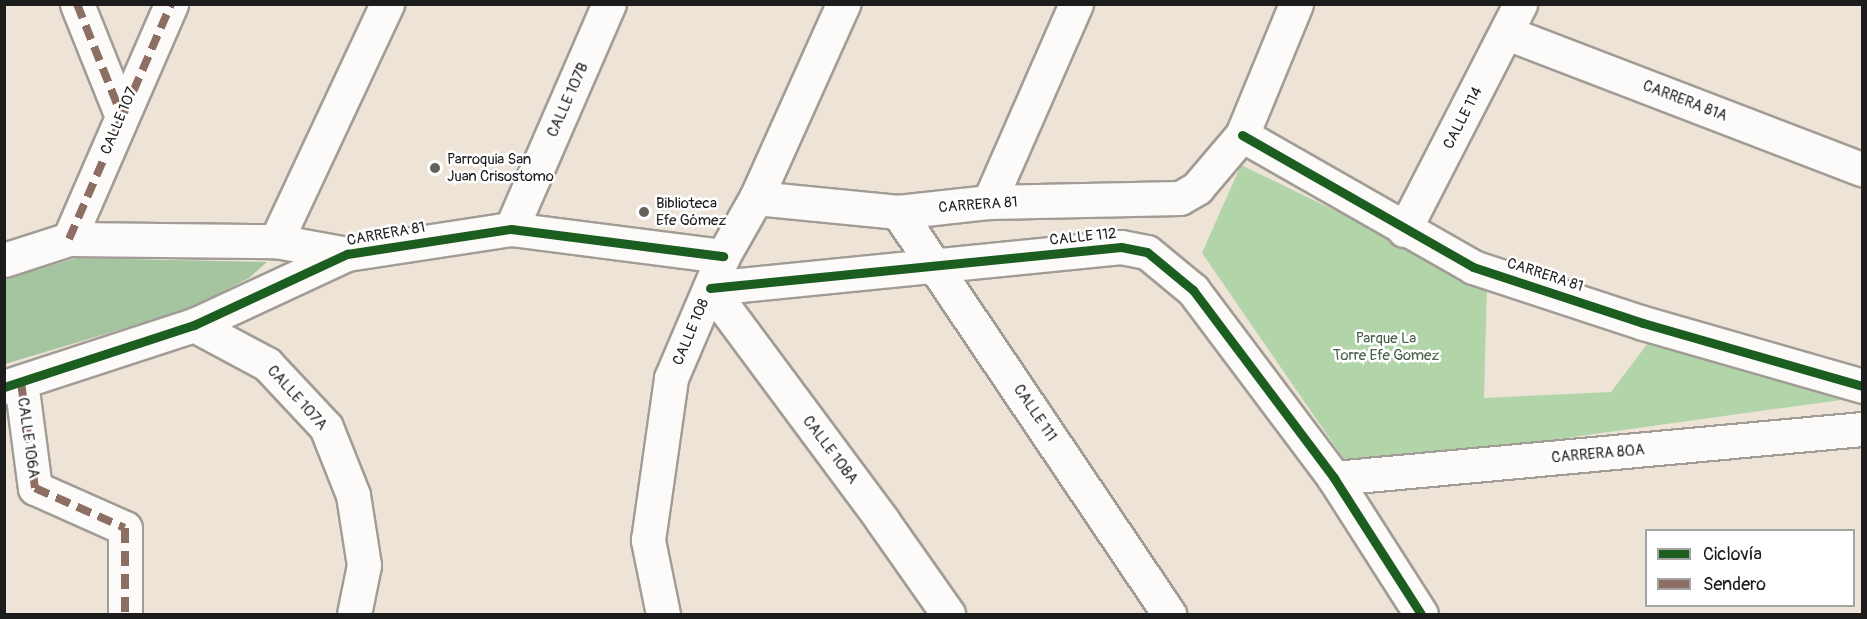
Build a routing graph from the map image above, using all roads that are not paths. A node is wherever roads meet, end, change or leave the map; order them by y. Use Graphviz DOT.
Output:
graph roads {
  1 [pos="77,4"];
  2 [pos="171,4"];
  3 [pos="387,4"];
  4 [pos="609,4"];
  5 [pos="843,4"];
  6 [pos="1076,4"];
  7 [pos="1296,4"];
  8 [pos="1513,19"];
  9 [pos="121,114"];
  10 [pos="1242,135"];
  11 [pos="1863,169"];
  12 [pos="756,198"];
  13 [pos="989,202"];
  14 [pos="898,212"];
  15 [pos="511,229"];
  16 [pos="1404,230"];
  17 [pos="69,239"];
  18 [pos="276,241"];
  19 [pos="347,254"];
  20 [pos="723,256"];
  21 [pos="4,260"];
  22 [pos="936,268"];
  23 [pos="710,288"];
  24 [pos="194,325"];
  25 [pos="13,385"];
  26 [pos="1863,386"];
  27 [pos="1863,429"];
  28 [pos="1334,478"];
  29 [pos="125,615"];
  30 [pos="354,615"];
  31 [pos="663,615"];
  32 [pos="948,615"];
  33 [pos="1169,615"];
  34 [pos="1421,615"];
  1 -- 9 [label="street"];
  2 -- 9 [label="street, CALLE 107"];
  3 -- 18 [label="street"];
  4 -- 15 [label="street, CALLE 107B"];
  5 -- 12 [label="street, CALLE 108"];
  6 -- 13 [label="street"];
  7 -- 10 [label="street"];
  8 -- 11 [label="street, CARRERA 81A"];
  8 -- 16 [label="street, CALLE 114"];
  9 -- 17 [label="street, CALLE 107"];
  10 -- 13 [label="street, CARRERA 81"];
  10 -- 16 [label="street, CARRERA 81"];
  12 -- 14 [label="street, CARRERA 81"];
  12 -- 20 [label="street, CALLE 108"];
  13 -- 14 [label="street, CARRERA 81"];
  14 -- 22 [label="street, CALLE 111"];
  15 -- 19 [label="street, CARRERA 81"];
  15 -- 20 [label="street, CARRERA 81"];
  16 -- 26 [label="street, CARRERA 81"];
  17 -- 18 [label="street, CARRERA 81"];
  17 -- 21 [label="street, CARRERA 81"];
  18 -- 19 [label="street, CARRERA 81"];
  19 -- 24 [label="street, CARRERA 81"];
  20 -- 23 [label="street, CALLE 108"];
  22 -- 23 [label="street, CALLE 112"];
  22 -- 28 [label="street, CALLE 112"];
  22 -- 33 [label="street, CALLE 111"];
  23 -- 31 [label="street, CALLE 108"];
  23 -- 32 [label="street, CALLE 108A"];
  24 -- 25 [label="street, CARRERA 81"];
  24 -- 30 [label="street, CALLE 107A"];
  25 -- 29 [label="street, CALLE 106A"];
  27 -- 28 [label="street, CARRERA 80A"];
  28 -- 34 [label="street, CALLE 112"];
}
